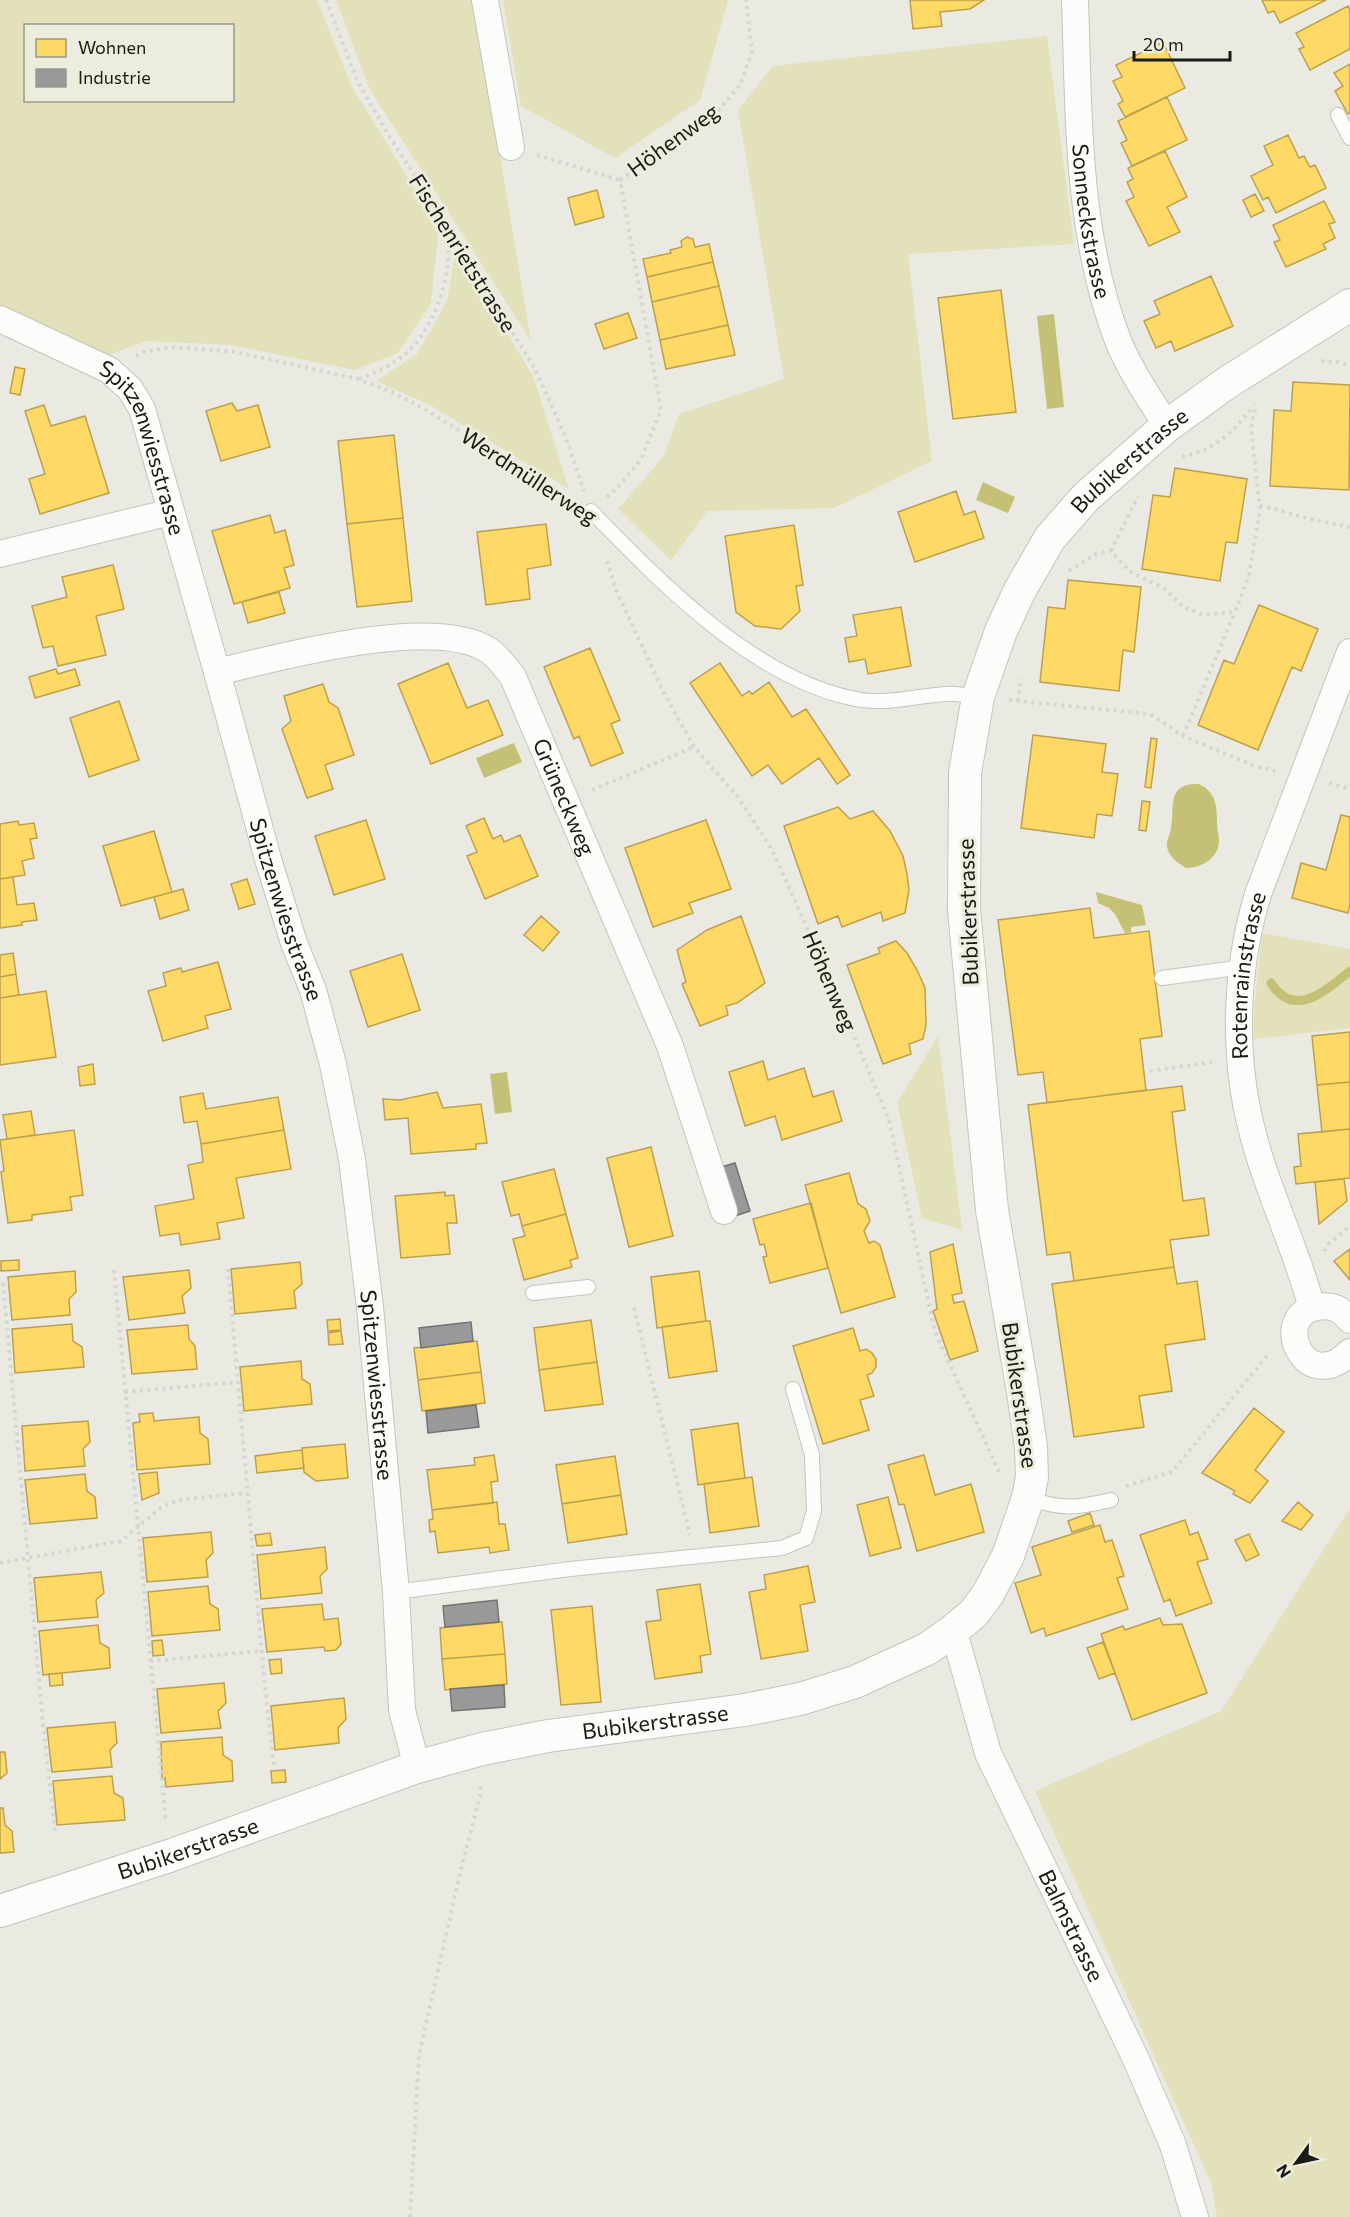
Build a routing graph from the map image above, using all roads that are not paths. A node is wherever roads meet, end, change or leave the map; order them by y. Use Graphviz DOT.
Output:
graph roads {
  1 [pos="486,0"];
  2 [pos="1075,0"];
  3 [pos="1338,115"];
  4 [pos="1350,138"];
  5 [pos="511,147"];
  6 [pos="1350,305"];
  7 [pos="0,319"];
  8 [pos="1167,426"];
  9 [pos="591,511"];
  10 [pos="171,512"];
  11 [pos="0,554"];
  12 [pos="1350,652"];
  13 [pos="218,672"];
  14 [pos="978,697"];
  15 [pos="1244,967"];
  16 [pos="1162,978"];
  17 [pos="724,1211"];
  18 [pos="588,1287"];
  19 [pos="533,1293"];
  20 [pos="1312,1308"];
  21 [pos="1350,1320"];
  22 [pos="1349,1356"];
  23 [pos="793,1389"];
  24 [pos="1017,1488"];
  25 [pos="1111,1500"];
  26 [pos="396,1592"];
  27 [pos="951,1633"];
  28 [pos="417,1767"];
  29 [pos="0,1911"];
  30 [pos="1195,2217"];
  1 -- 5 [label="street"];
  2 -- 8 [label="street, Sonneckstrasse"];
  3 -- 4 [label="lane"];
  6 -- 8 [label="street, Bubikerstrasse"];
  7 -- 10 [label="street, Spitzenwiesstrasse"];
  8 -- 14 [label="street, Bubikerstrasse"];
  9 -- 14 [label="lane, Werdmüllerweg"];
  10 -- 11 [label="street"];
  10 -- 13 [label="street, Spitzenwiesstrasse"];
  12 -- 15 [label="street, Rotenrainstrasse"];
  13 -- 17 [label="street, Grüneckweg"];
  13 -- 26 [label="street, Spitzenwiesstrasse"];
  14 -- 24 [label="street, Bubikerstrasse"];
  15 -- 16 [label="lane"];
  15 -- 20 [label="street, Rotenrainstrasse"];
  18 -- 19 [label="lane"];
  20 -- 21 [label="street"];
  20 -- 22 [label="street"];
  23 -- 26 [label="lane"];
  24 -- 25 [label="lane"];
  24 -- 27 [label="street, Bubikerstrasse"];
  26 -- 28 [label="street, Spitzenwiesstrasse"];
  27 -- 28 [label="street, Bubikerstrasse"];
  27 -- 30 [label="street, Balmstrasse"];
  28 -- 29 [label="street, Bubikerstrasse"];
}
